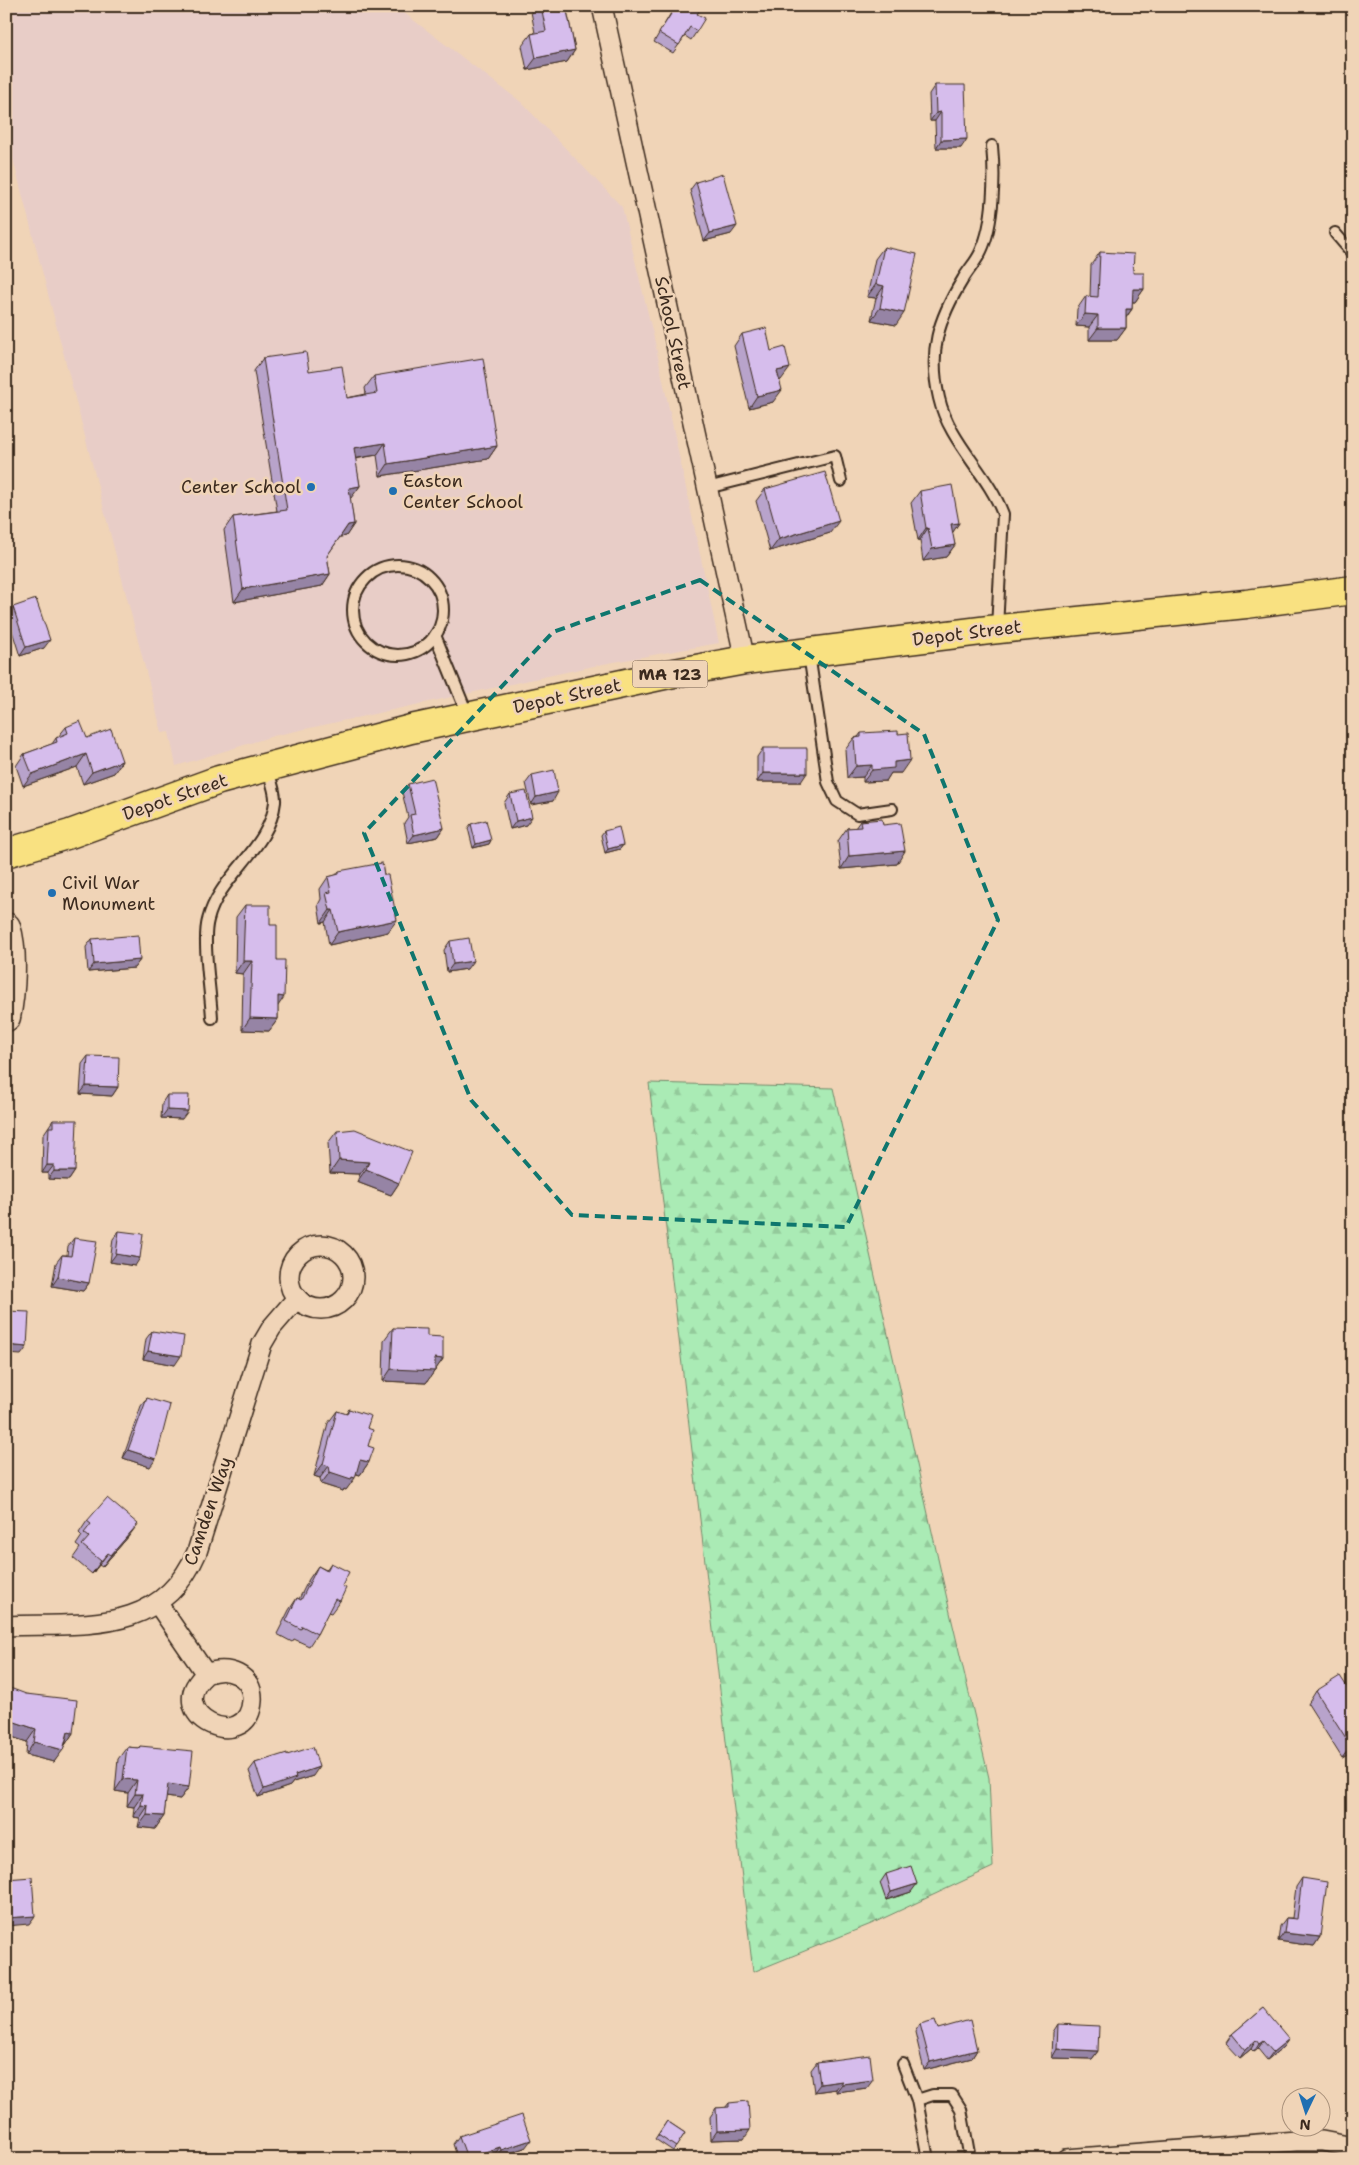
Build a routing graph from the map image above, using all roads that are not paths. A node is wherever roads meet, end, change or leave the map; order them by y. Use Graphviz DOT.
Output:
graph roads {
  1 [pos="602,6"];
  2 [pos="992,146"];
  3 [pos="1335,233"];
  4 [pos="1353,254"];
  5 [pos="842,481"];
  6 [pos="707,488"];
  7 [pos="1353,590"];
  8 [pos="996,629"];
  9 [pos="436,635"];
  10 [pos="809,653"];
  11 [pos="745,660"];
  12 [pos="469,717"];
  13 [pos="267,768"];
  14 [pos="892,809"];
  15 [pos="6,853"];
  16 [pos="6,927"];
  17 [pos="6,1017"];
  18 [pos="212,1018"];
  19 [pos="297,1298"];
  20 [pos="158,1604"];
  21 [pos="6,1626"];
  22 [pos="206,1674"];
  23 [pos="903,2064"];
  24 [pos="917,2100"];
  25 [pos="1353,2147"];
  26 [pos="928,2159"];
  27 [pos="970,2159"];
  28 [pos="1066,2159"];
  1 -- 6 [label="street, School Street"];
  2 -- 8 [label="lane"];
  3 -- 4 [label="lane"];
  5 -- 6 [label="lane"];
  6 -- 11 [label="street, School Street"];
  7 -- 8 [label="highway, Depot Street / MA 123"];
  8 -- 10 [label="highway, Depot Street / MA 123"];
  9 -- 9 [label="lane"];
  9 -- 12 [label="lane"];
  10 -- 11 [label="highway, Depot Street / MA 123"];
  10 -- 14 [label="lane"];
  11 -- 12 [label="highway, Depot Street / MA 123"];
  12 -- 13 [label="highway, Depot Street / MA 123"];
  13 -- 15 [label="highway, Depot Street / MA 123"];
  13 -- 18 [label="lane"];
  16 -- 17 [label="main road"];
  19 -- 20 [label="street, Camden Way"];
  20 -- 21 [label="street, Camden Way"];
  20 -- 22 [label="street"];
  23 -- 24 [label="lane"];
  24 -- 26 [label="lane"];
  24 -- 27 [label="lane"];
  25 -- 28 [label="street"];
}
